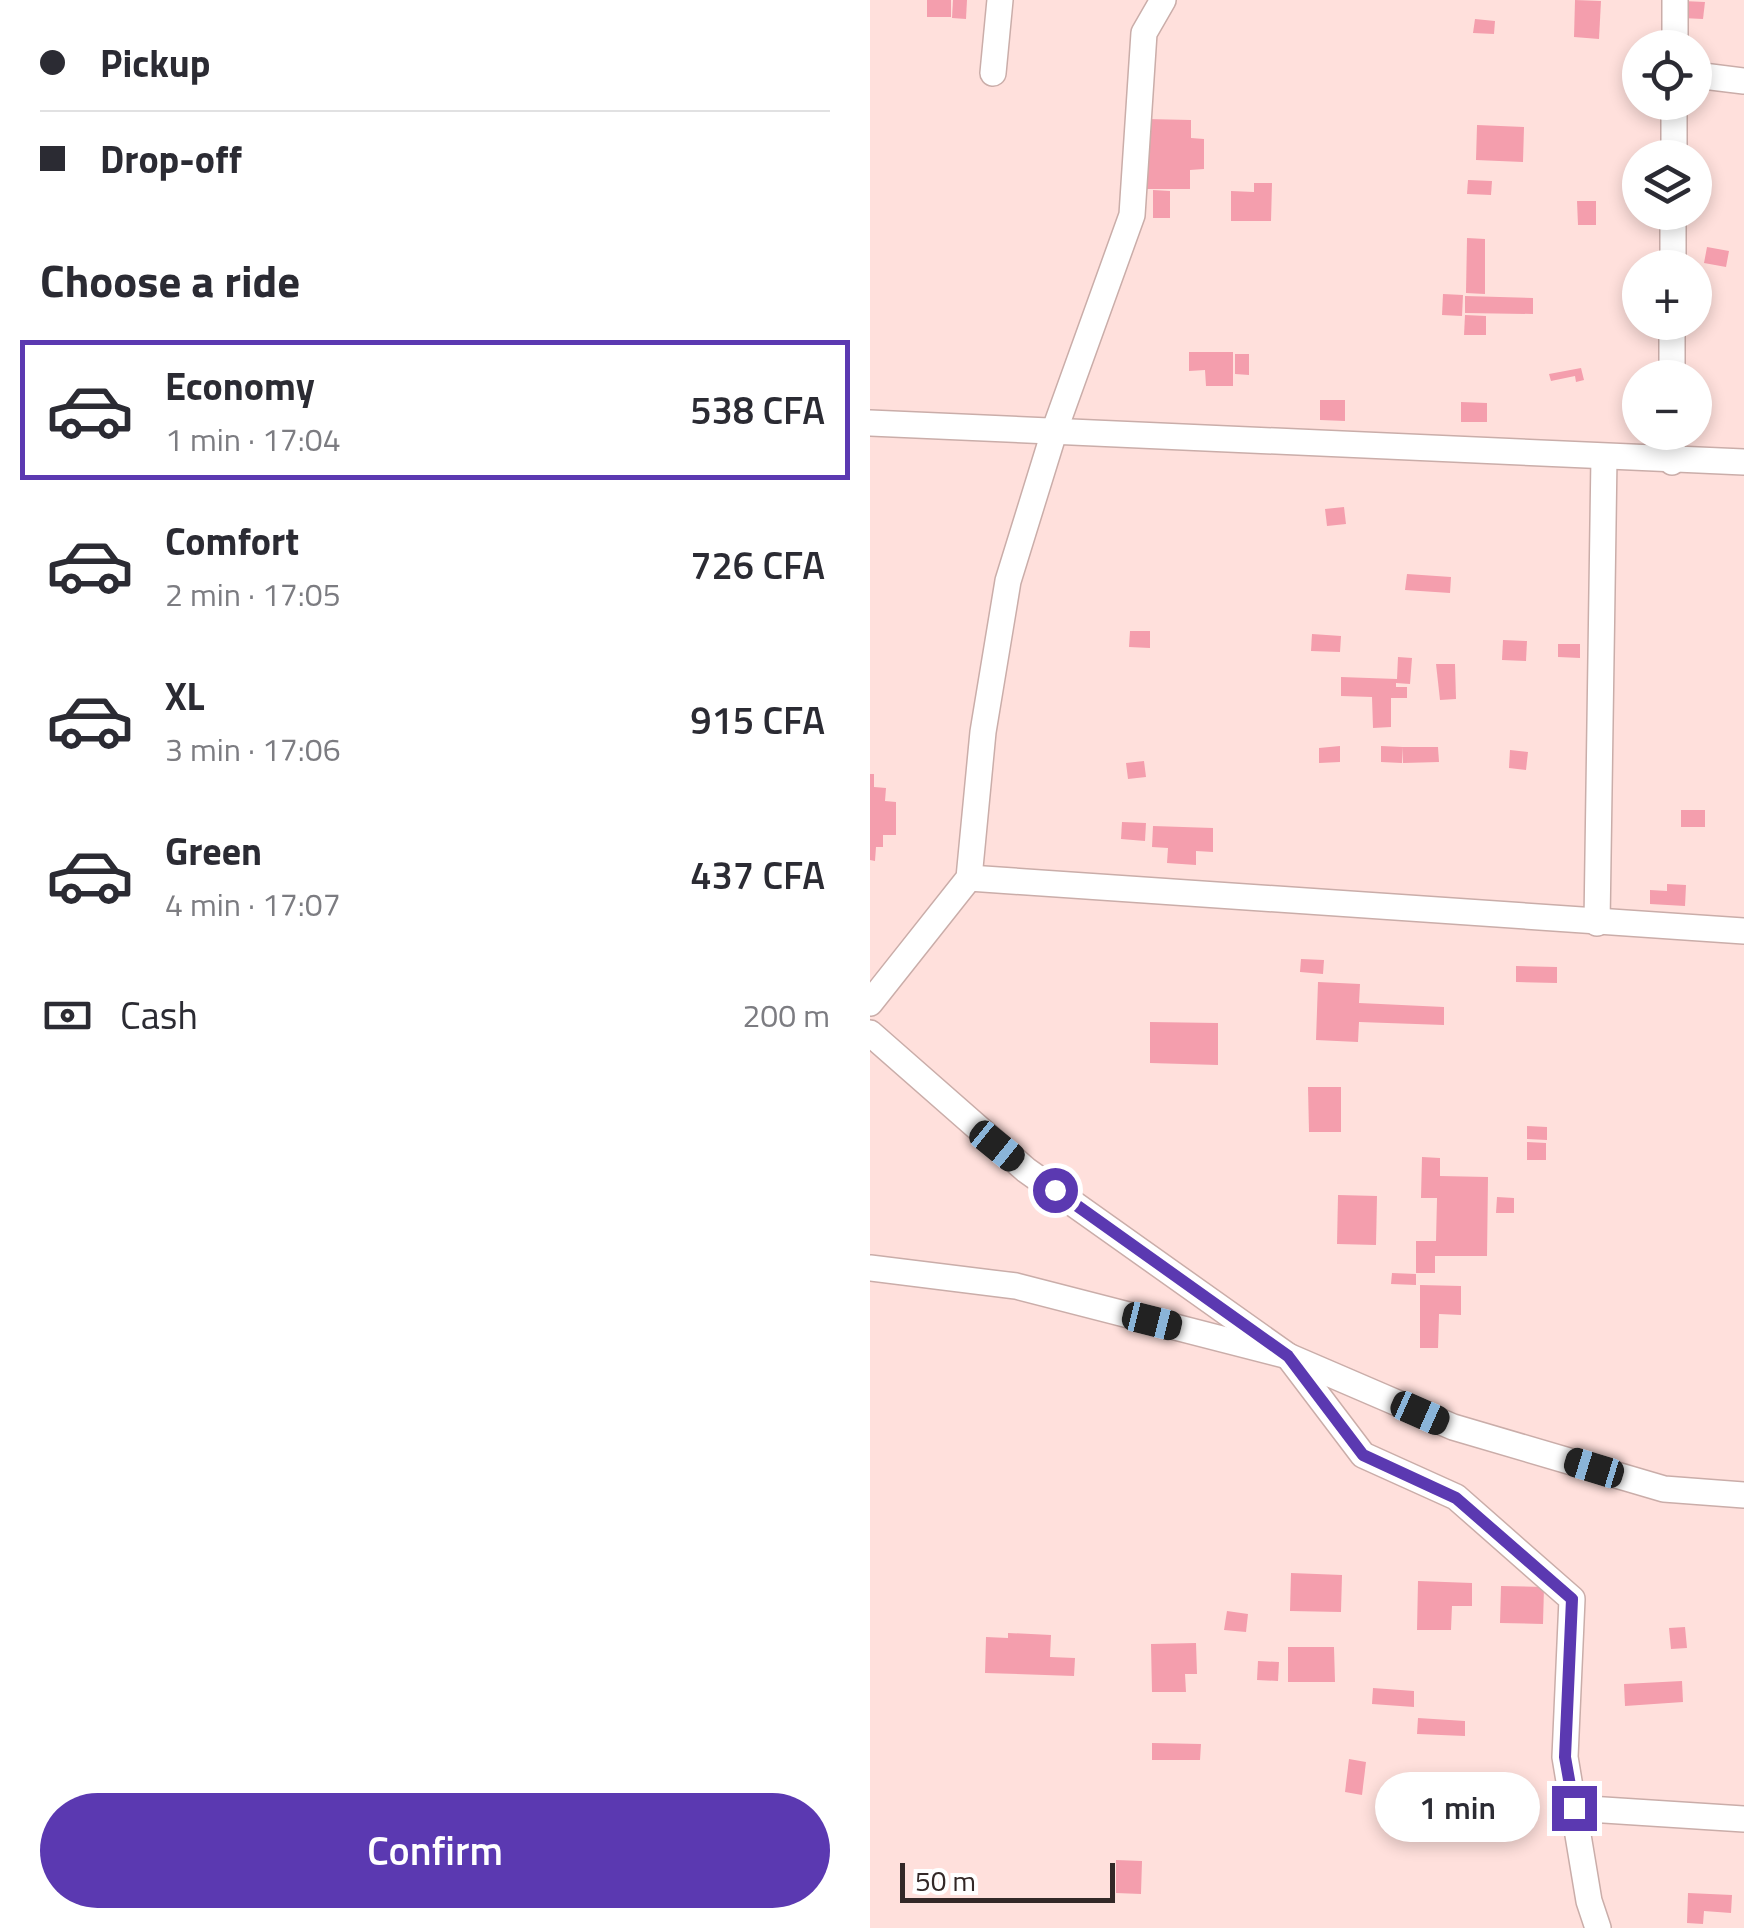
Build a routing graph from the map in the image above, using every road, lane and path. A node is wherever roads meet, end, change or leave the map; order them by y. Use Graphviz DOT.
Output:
graph roads {
  1 [pos="1000,0"];
  2 [pos="1163,0"];
  3 [pos="1675,0"];
  4 [pos="1674,30"];
  5 [pos="993,73"];
  6 [pos="1712,77"];
  7 [pos="1744,81"];
  8 [pos="870,423"];
  9 [pos="1055,430"];
  10 [pos="1672,450"];
  11 [pos="1604,457"];
  12 [pos="1672,462"];
  13 [pos="1744,462"];
  14 [pos="969,878"];
  15 [pos="1597,924"];
  16 [pos="1744,931"];
  17 [pos="870,1003"];
  18 [pos="870,1033"];
  19 [pos="870,1268"];
  20 [pos="1288,1356"];
  21 [pos="1744,1495"];
  22 [pos="1574,1808"];
  23 [pos="1744,1819"];
  24 [pos="1598,1928"];
  1 -- 5 [label="street"];
  2 -- 9 [label="street"];
  3 -- 4 [label="street"];
  6 -- 7 [label="street"];
  8 -- 9 [label="street"];
  9 -- 11 [label="street"];
  9 -- 14 [label="street"];
  10 -- 12 [label="street"];
  11 -- 12 [label="street"];
  11 -- 15 [label="street"];
  12 -- 13 [label="street"];
  14 -- 15 [label="street"];
  14 -- 17 [label="street"];
  15 -- 16 [label="street"];
  18 -- 20 [label="street"];
  19 -- 20 [label="street"];
  20 -- 21 [label="street"];
  20 -- 22 [label="street"];
  22 -- 23 [label="street"];
  22 -- 24 [label="street"];
}
